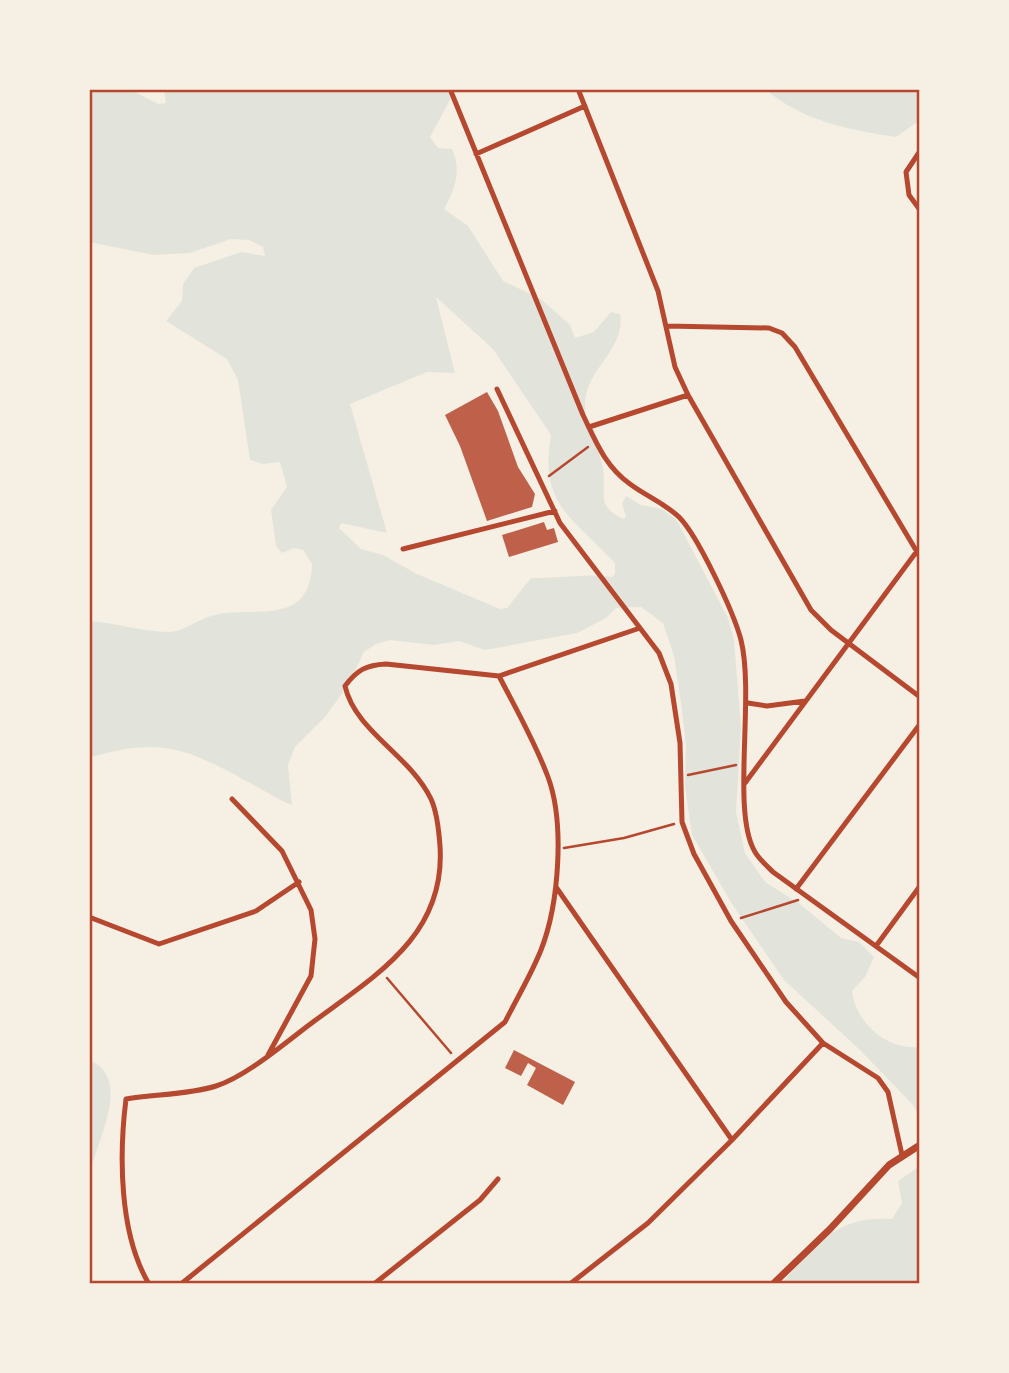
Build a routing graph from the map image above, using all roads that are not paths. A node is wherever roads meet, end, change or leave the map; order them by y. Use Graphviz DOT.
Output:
graph roads {
  1 [pos="450,89"];
  2 [pos="579,89"];
  3 [pos="585,106"];
  4 [pos="920,150"];
  5 [pos="476,154"];
  6 [pos="920,210"];
  7 [pos="667,326"];
  8 [pos="497,389"];
  9 [pos="688,395"];
  10 [pos="589,427"];
  11 [pos="555,511"];
  12 [pos="920,547"];
  13 [pos="402,549"];
  14 [pos="917,555"];
  15 [pos="640,628"];
  16 [pos="848,643"];
  17 [pos="499,676"];
  18 [pos="920,697"];
  19 [pos="806,701"];
  20 [pos="748,702"];
  21 [pos="920,724"];
  22 [pos="746,783"];
  23 [pos="232,799"];
  24 [pos="299,882"];
  25 [pos="555,886"];
  26 [pos="920,886"];
  27 [pos="796,889"];
  28 [pos="89,916"];
  29 [pos="876,946"];
  30 [pos="920,978"];
  31 [pos="823,1043"];
  32 [pos="266,1058"];
  33 [pos="732,1140"];
  34 [pos="920,1146"];
  35 [pos="902,1155"];
  36 [pos="498,1179"];
  37 [pos="149,1284"];
  38 [pos="181,1284"];
  39 [pos="374,1284"];
  40 [pos="570,1284"];
  41 [pos="773,1284"];
  1 -- 5 [label="street"];
  2 -- 3 [label="street"];
  3 -- 5 [label="street"];
  3 -- 7 [label="street"];
  4 -- 6 [label="street"];
  5 -- 10 [label="street"];
  7 -- 9 [label="street"];
  7 -- 14 [label="street"];
  8 -- 11 [label="street"];
  9 -- 10 [label="street"];
  9 -- 16 [label="street"];
  10 -- 20 [label="street"];
  11 -- 13 [label="street"];
  11 -- 15 [label="street"];
  12 -- 14 [label="street"];
  14 -- 16 [label="street"];
  15 -- 17 [label="street"];
  15 -- 31 [label="street"];
  16 -- 18 [label="street"];
  16 -- 19 [label="street"];
  17 -- 25 [label="street"];
  17 -- 32 [label="street"];
  19 -- 20 [label="street"];
  19 -- 22 [label="street"];
  20 -- 22 [label="street"];
  21 -- 27 [label="street"];
  22 -- 27 [label="street"];
  23 -- 24 [label="street"];
  24 -- 28 [label="street"];
  24 -- 32 [label="street"];
  25 -- 33 [label="street"];
  25 -- 38 [label="street"];
  26 -- 29 [label="street"];
  27 -- 29 [label="street"];
  29 -- 30 [label="street"];
  31 -- 33 [label="street"];
  31 -- 35 [label="street"];
  32 -- 37 [label="street"];
  33 -- 40 [label="street"];
  34 -- 35 [label="street"];
  35 -- 41 [label="street"];
  36 -- 39 [label="street"];
}
